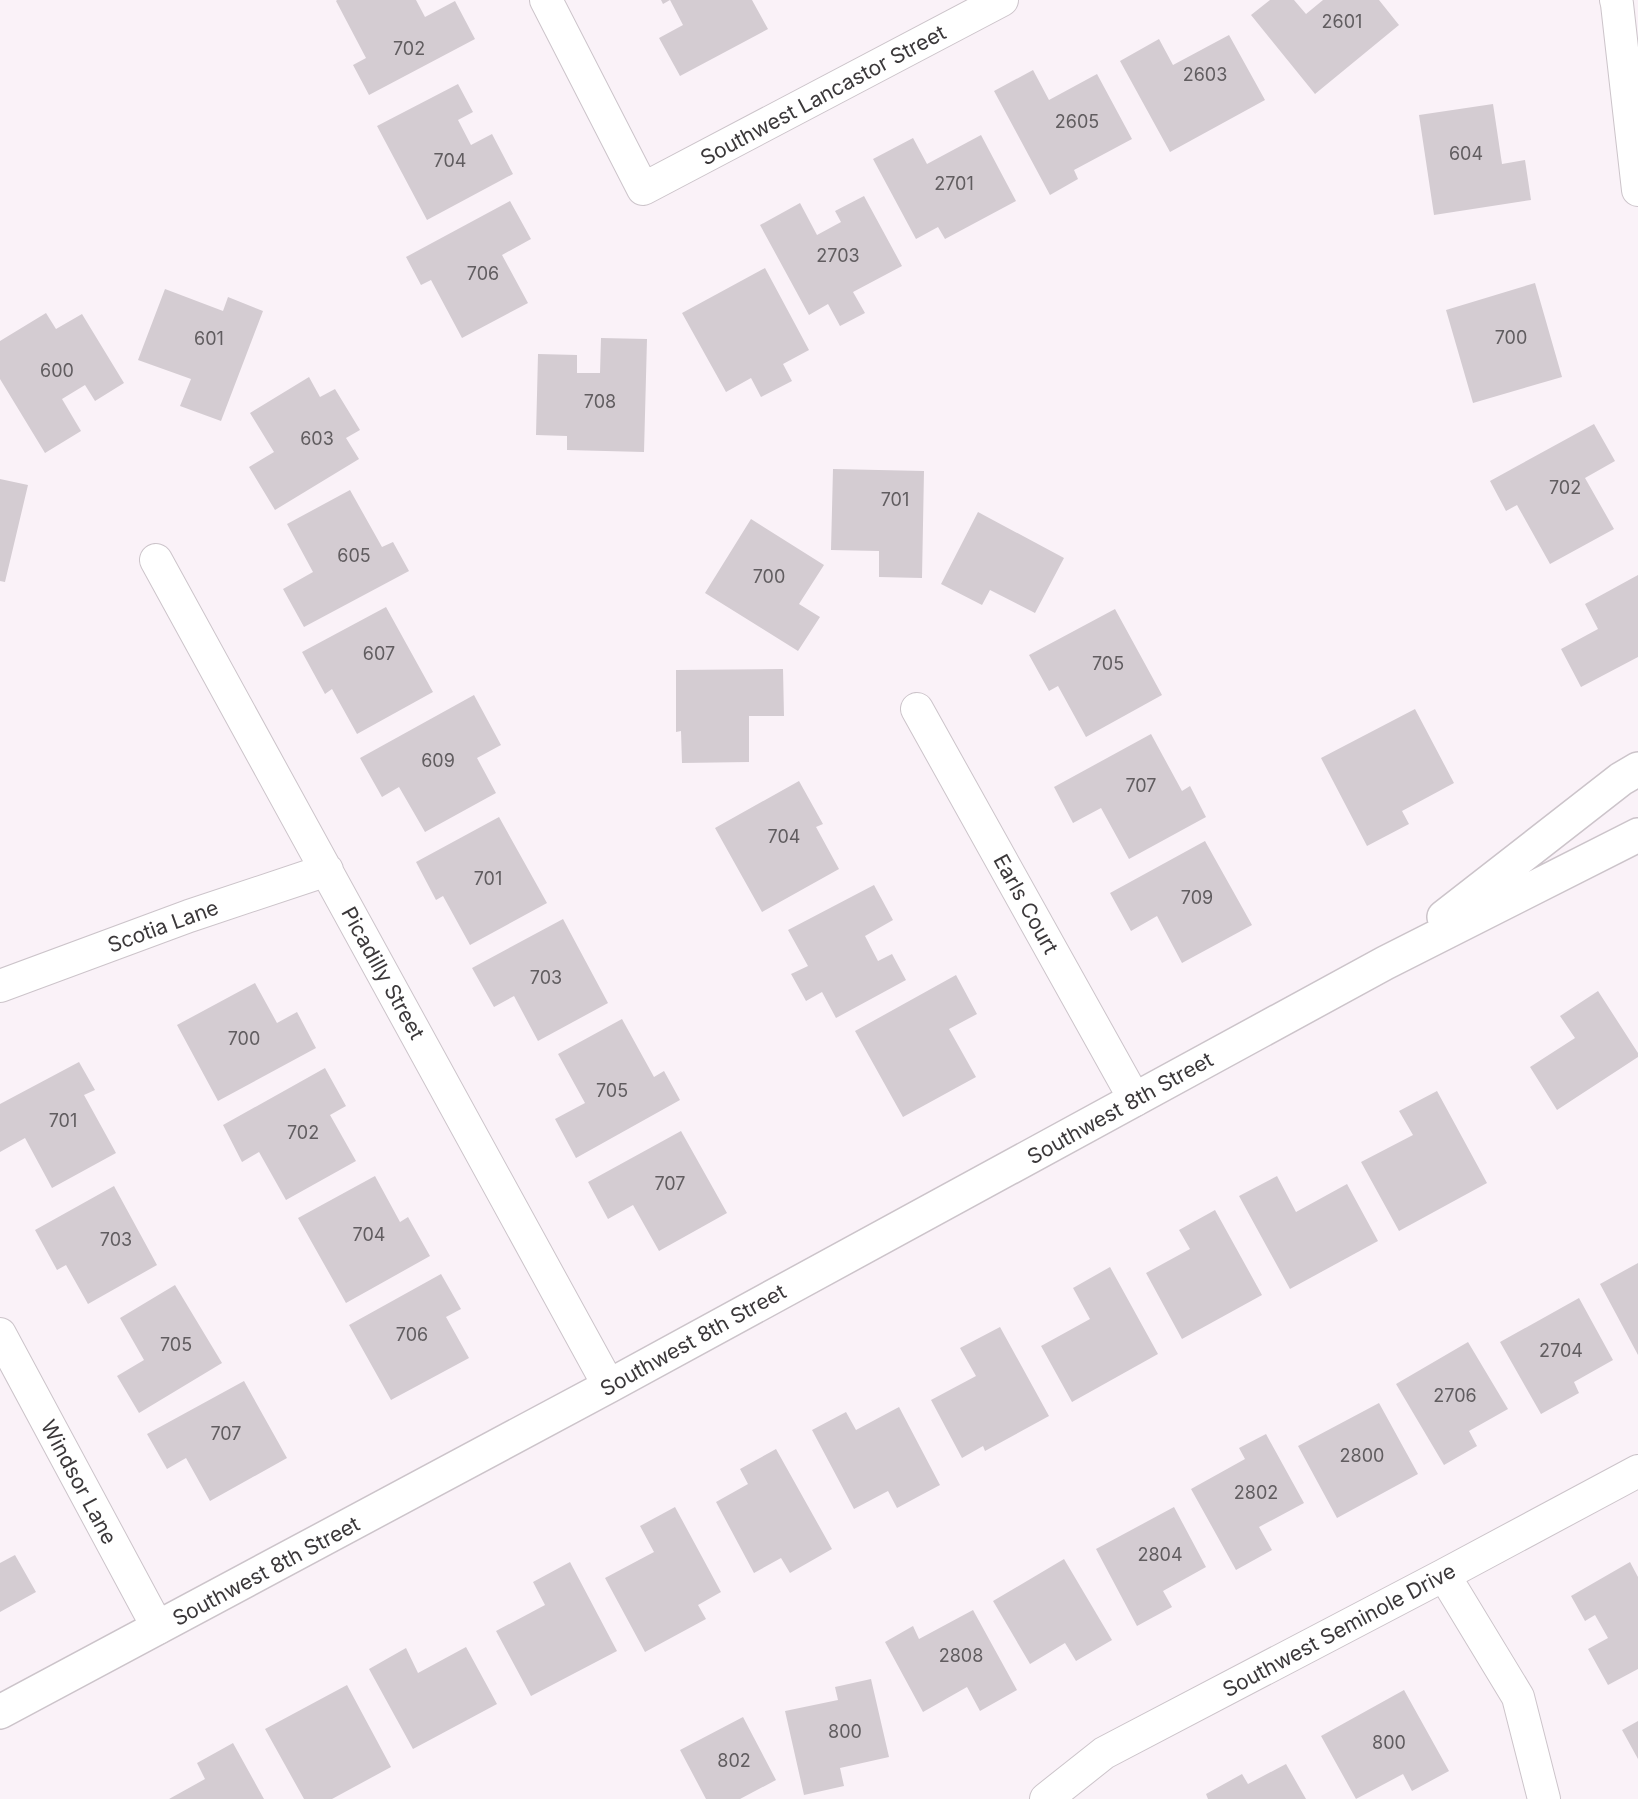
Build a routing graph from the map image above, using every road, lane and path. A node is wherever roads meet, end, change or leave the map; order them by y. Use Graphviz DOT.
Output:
graph roads {
  1 [pos="546,0"];
  2 [pos="1002,0"];
  3 [pos="1616,0"];
  4 [pos="1638,190"];
  5 [pos="156,560"];
  6 [pos="917,709"];
  7 [pos="1638,770"];
  8 [pos="1638,836"];
  9 [pos="327,870"];
  10 [pos="1384,963"];
  11 [pos="0,986"];
  12 [pos="1135,1100"];
  13 [pos="0,1334"];
  14 [pos="609,1386"];
  15 [pos="1638,1471"];
  16 [pos="1444,1575"];
  17 [pos="158,1628"];
  18 [pos="0,1712"];
  19 [pos="1046,1799"];
  20 [pos="1544,1799"];
  1 -- 2 [label="street, Southwest Lancastor Street"];
  3 -- 4 [label="street"];
  5 -- 9 [label="street, Picadilly Street"];
  6 -- 12 [label="street, Earls Court"];
  7 -- 10 [label="street, Southwest 8th Street"];
  8 -- 10 [label="street, Southwest 8th Street"];
  9 -- 11 [label="street, Scotia Lane"];
  9 -- 14 [label="street, Picadilly Street"];
  10 -- 12 [label="street, Southwest 8th Street"];
  12 -- 14 [label="street, Southwest 8th Street"];
  13 -- 17 [label="street, Windsor Lane"];
  14 -- 17 [label="street, Southwest 8th Street"];
  15 -- 16 [label="street, Southwest Seminole Drive"];
  16 -- 19 [label="street, Southwest Seminole Drive"];
  16 -- 20 [label="street"];
  17 -- 18 [label="street, Southwest 8th Street"];
}
